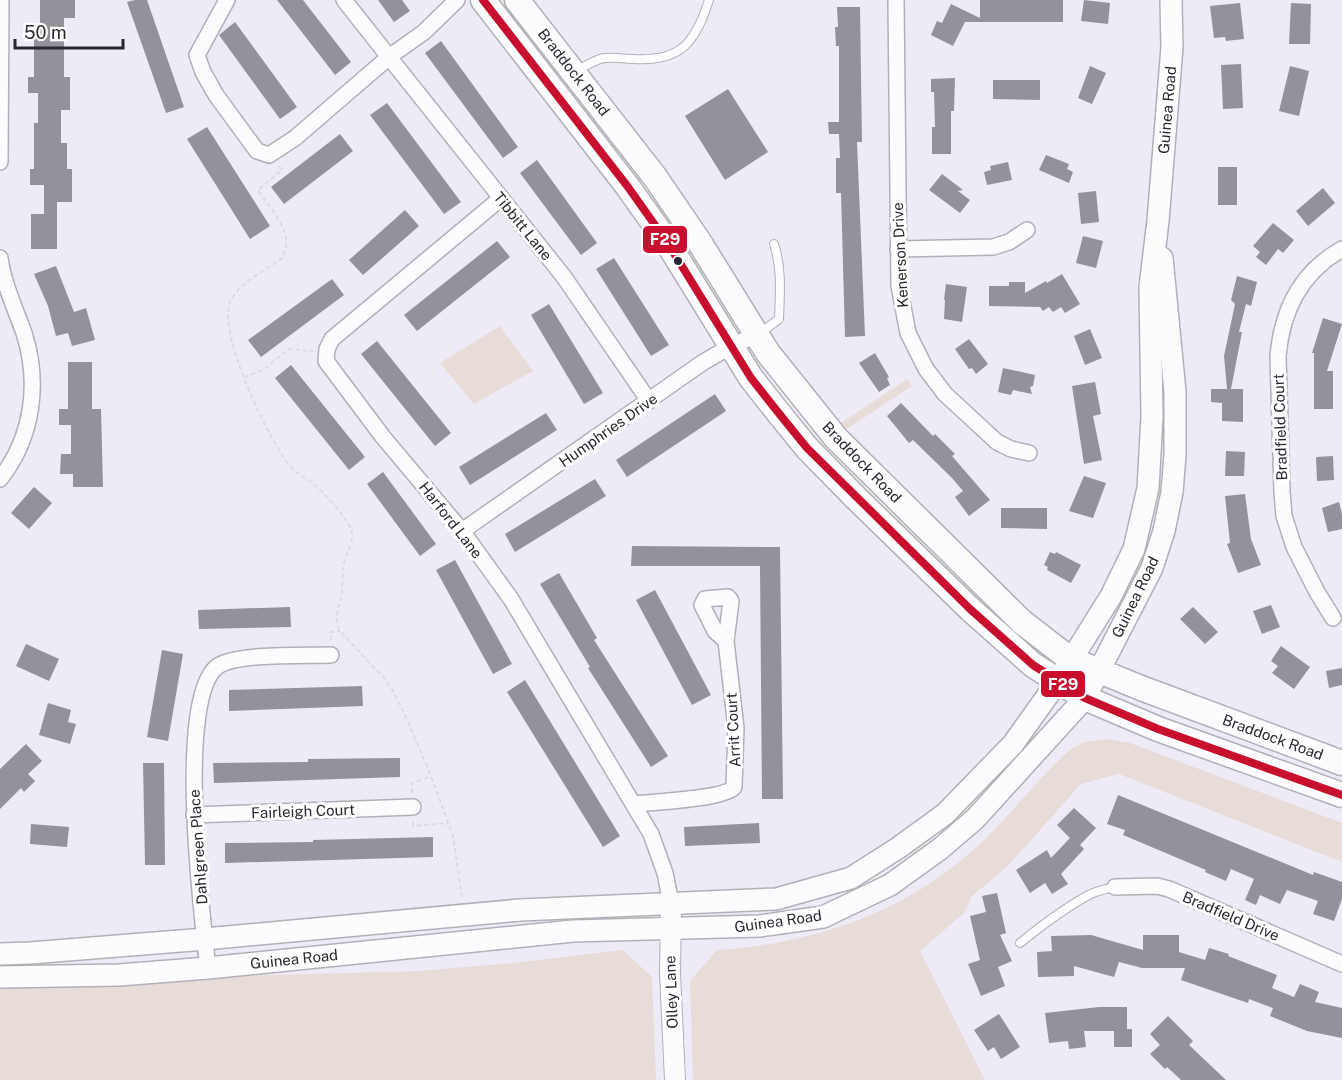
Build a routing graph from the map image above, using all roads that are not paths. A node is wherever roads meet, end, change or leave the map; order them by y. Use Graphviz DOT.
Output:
graph roads {
  1 [pos="1,0"];
  2 [pos="227,0"];
  3 [pos="344,0"];
  4 [pos="457,0"];
  5 [pos="483,0"];
  6 [pos="517,0"];
  7 [pos="709,0"];
  8 [pos="896,0"];
  9 [pos="1171,0"];
  10 [pos="516,42"];
  11 [pos="389,57"];
  12 [pos="574,73"];
  13 [pos="0,162"];
  14 [pos="500,199"];
  15 [pos="1158,221"];
  16 [pos="1027,231"];
  17 [pos="774,244"];
  18 [pos="898,249"];
  19 [pos="1342,249"];
  20 [pos="0,258"];
  21 [pos="757,335"];
  22 [pos="731,346"];
  23 [pos="650,401"];
  24 [pos="1029,453"];
  25 [pos="0,479"];
  26 [pos="462,531"];
  27 [pos="1333,618"];
  28 [pos="726,640"];
  29 [pos="331,655"];
  30 [pos="1070,659"];
  31 [pos="1099,671"];
  32 [pos="1058,681"];
  33 [pos="1085,698"];
  34 [pos="1342,763"];
  35 [pos="1342,795"];
  36 [pos="634,804"];
  37 [pos="413,807"];
  38 [pos="194,815"];
  39 [pos="1115,887"];
  40 [pos="671,903"];
  41 [pos="670,929"];
  42 [pos="205,939"];
  43 [pos="1020,943"];
  44 [pos="0,954"];
  45 [pos="1342,964"];
  46 [pos="208,968"];
  47 [pos="0,977"];
  48 [pos="675,1080"];
  1 -- 13 [label="street"];
  2 -- 11 [label="street"];
  3 -- 11 [label="street, Tibbitt Lane"];
  4 -- 11 [label="street"];
  5 -- 10 [label="main road, Braddock Road"];
  6 -- 12 [label="main road, Braddock Road"];
  7 -- 12 [label="lane"];
  8 -- 18 [label="street, Kenerson Drive"];
  9 -- 15 [label="main road, Guinea Road"];
  10 -- 12 [label="main road"];
  10 -- 22 [label="main road, Braddock Road"];
  11 -- 14 [label="street, Tibbitt Lane"];
  12 -- 21 [label="main road, Braddock Road"];
  14 -- 23 [label="street, Tibbitt Lane"];
  14 -- 26 [label="street, Harford Lane"];
  15 -- 30 [label="main road, Guinea Road"];
  15 -- 31 [label="main road, Guinea Road"];
  16 -- 18 [label="street"];
  17 -- 21 [label="lane"];
  18 -- 24 [label="street, Kenerson Drive"];
  19 -- 27 [label="street, Bradfield Court"];
  20 -- 25 [label="street"];
  21 -- 22 [label="street, Humphries Drive"];
  21 -- 30 [label="main road, Braddock Road"];
  22 -- 23 [label="street, Humphries Drive"];
  22 -- 32 [label="main road, Braddock Road"];
  23 -- 26 [label="street, Humphries Drive"];
  26 -- 36 [label="street, Harford Lane"];
  28 -- 36 [label="street, Arrit Court"];
  29 -- 38 [label="street, Dahlgreen Place"];
  30 -- 31 [label="main road, Braddock Road"];
  30 -- 32 [label="main road, Guinea Road"];
  31 -- 33 [label="main road, Guinea Road"];
  31 -- 34 [label="main road, Braddock Road"];
  32 -- 33 [label="main road, Braddock Road"];
  32 -- 40 [label="main road, Guinea Road"];
  33 -- 35 [label="main road, Braddock Road"];
  33 -- 41 [label="main road, Guinea Road"];
  36 -- 40 [label="street, Harford Lane"];
  37 -- 38 [label="street, Fairleigh Court"];
  38 -- 42 [label="street, Dahlgreen Place"];
  39 -- 43 [label="lane"];
  39 -- 45 [label="street, Bradfield Drive"];
  40 -- 41 [label="street, Olley Lane"];
  40 -- 42 [label="main road, Guinea Road"];
  41 -- 46 [label="main road, Guinea Road"];
  41 -- 48 [label="street, Olley Lane"];
  42 -- 44 [label="main road, Guinea Road"];
  42 -- 46 [label="street, Dahlgreen Place"];
  46 -- 47 [label="main road, Guinea Road"];
}
